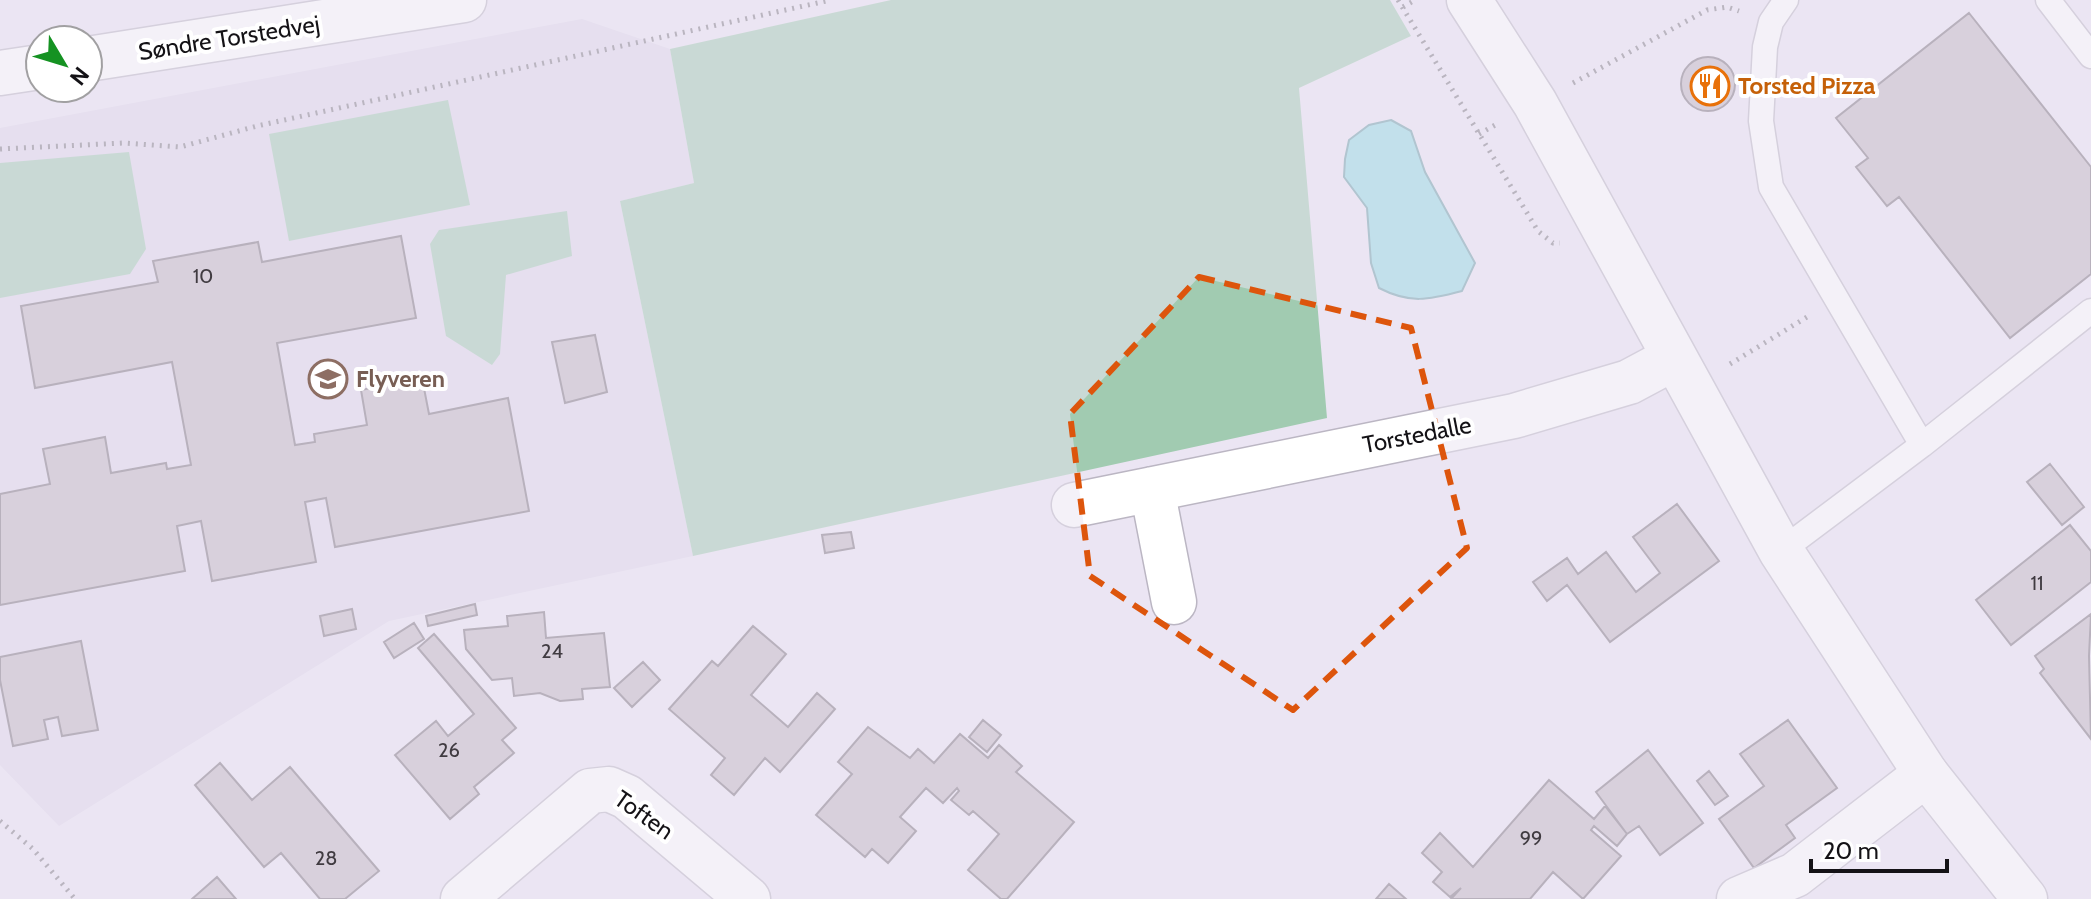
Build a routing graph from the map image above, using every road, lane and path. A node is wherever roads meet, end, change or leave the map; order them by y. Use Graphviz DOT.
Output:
graph roads {
  1 [pos="464,0"];
  2 [pos="831,0"];
  3 [pos="1398,0"];
  4 [pos="1415,0"];
  5 [pos="1786,0"];
  6 [pos="2048,0"];
  7 [pos="1481,4"];
  8 [pos="1727,4"];
  9 [pos="1403,7"];
  10 [pos="1771,22"];
  11 [pos="104,56"];
  12 [pos="2091,56"];
  13 [pos="24,69"];
  14 [pos="0,73"];
  15 [pos="1535,103"];
  16 [pos="1479,134"];
  17 [pos="0,149"];
  18 [pos="1606,232"];
  19 [pos="1835,300"];
  20 [pos="2091,311"];
  21 [pos="1682,373"];
  22 [pos="1922,445"];
  23 [pos="1152,489"];
  24 [pos="1074,505"];
  25 [pos="1781,551"];
  26 [pos="1174,602"];
  27 [pos="1926,774"];
  28 [pos="0,821"];
  29 [pos="1801,887"];
  30 [pos="75,899"];
  31 [pos="463,899"];
  32 [pos="748,899"];
  33 [pos="1739,899"];
  34 [pos="2025,899"];
  1 -- 11 [label="street, Søndre Torstedvej"];
  2 -- 17 [label="path"];
  3 -- 9 [label="path"];
  4 -- 9 [label="path"];
  5 -- 10 [label="lane"];
  6 -- 12 [label="lane"];
  7 -- 15 [label="street"];
  8 -- 10 [label="path"];
  8 -- 15 [label="path"];
  9 -- 16 [label="path"];
  10 -- 19 [label="lane"];
  13 -- 14 [label="street"];
  15 -- 16 [label="path"];
  15 -- 18 [label="street"];
  16 -- 18 [label="path"];
  18 -- 21 [label="street"];
  19 -- 21 [label="path"];
  19 -- 22 [label="lane"];
  20 -- 22 [label="lane"];
  21 -- 23 [label="street, Torstedalle"];
  21 -- 25 [label="street"];
  22 -- 25 [label="lane"];
  23 -- 24 [label="street, Torstedalle"];
  23 -- 26 [label="street"];
  25 -- 27 [label="street"];
  27 -- 29 [label="street"];
  27 -- 34 [label="street"];
  28 -- 30 [label="path"];
  29 -- 33 [label="street"];
  31 -- 32 [label="street, Toften"];
}
